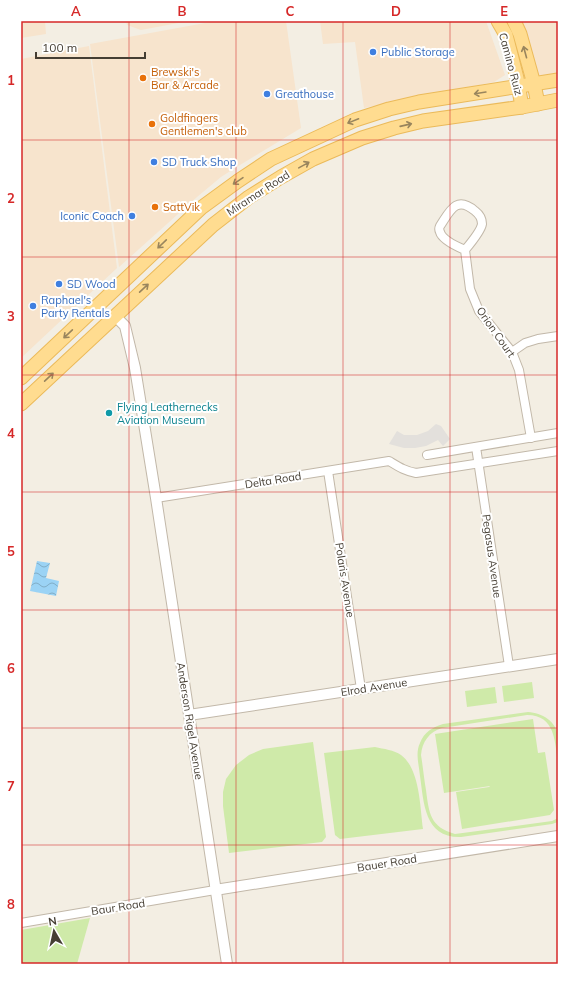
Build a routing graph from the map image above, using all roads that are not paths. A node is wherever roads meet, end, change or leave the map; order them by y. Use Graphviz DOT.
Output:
graph roads {
  1 [pos="498,21"];
  2 [pos="514,21"];
  3 [pos="558,80"];
  4 [pos="534,84"];
  5 [pos="518,87"];
  6 [pos="558,100"];
  7 [pos="538,104"];
  8 [pos="522,107"];
  9 [pos="465,250"];
  10 [pos="115,316"];
  11 [pos="558,336"];
  12 [pos="512,352"];
  13 [pos="21,378"];
  14 [pos="21,404"];
  15 [pos="558,433"];
  16 [pos="531,438"];
  17 [pos="476,447"];
  18 [pos="558,451"];
  19 [pos="427,455"];
  20 [pos="478,463"];
  21 [pos="328,471"];
  22 [pos="156,498"];
  23 [pos="558,659"];
  24 [pos="508,666"];
  25 [pos="361,689"];
  26 [pos="189,715"];
  27 [pos="558,836"];
  28 [pos="215,890"];
  29 [pos="21,923"];
  30 [pos="227,964"];
  1 -- 5 [label="main road, Camino Ruiz"];
  4 -- 2 [label="main road, Camino Ruiz, one-way"];
  3 -- 4 [label="main road, Miramar Road"];
  4 -- 5 [label="main road, Miramar Road"];
  4 -- 7 [label="main road, Camino Ruiz"];
  5 -- 8 [label="main road, Camino Ruiz"];
  5 -- 13 [label="main road, Miramar Road, one-way"];
  6 -- 7 [label="main road, Miramar Road"];
  7 -- 8 [label="main road, Miramar Road"];
  10 -- 8 [label="main road, Miramar Road, one-way"];
  9 -- 9 [label="street"];
  9 -- 12 [label="street, Orion Court"];
  14 -- 10 [label="main road, Miramar Road, one-way"];
  10 -- 22 [label="street, Anderson Rigel Avenue"];
  11 -- 12 [label="street"];
  12 -- 16 [label="street, Orion Court"];
  15 -- 16 [label="street"];
  16 -- 17 [label="street"];
  17 -- 19 [label="street"];
  17 -- 20 [label="street, Pegasus Avenue"];
  18 -- 20 [label="street"];
  20 -- 21 [label="street, Delta Road"];
  20 -- 24 [label="street, Pegasus Avenue"];
  21 -- 22 [label="street, Delta Road"];
  21 -- 25 [label="street, Polaris Avenue"];
  22 -- 26 [label="street, Anderson Rigel Avenue"];
  23 -- 24 [label="street, Elrod Avenue"];
  24 -- 25 [label="street, Elrod Avenue"];
  25 -- 26 [label="street, Elrod Avenue"];
  26 -- 28 [label="street, Anderson Rigel Avenue"];
  27 -- 28 [label="street, Bauer Road"];
  28 -- 29 [label="street, Baur Road"];
  28 -- 30 [label="street, Anderson Rigel Avenue"];
}
